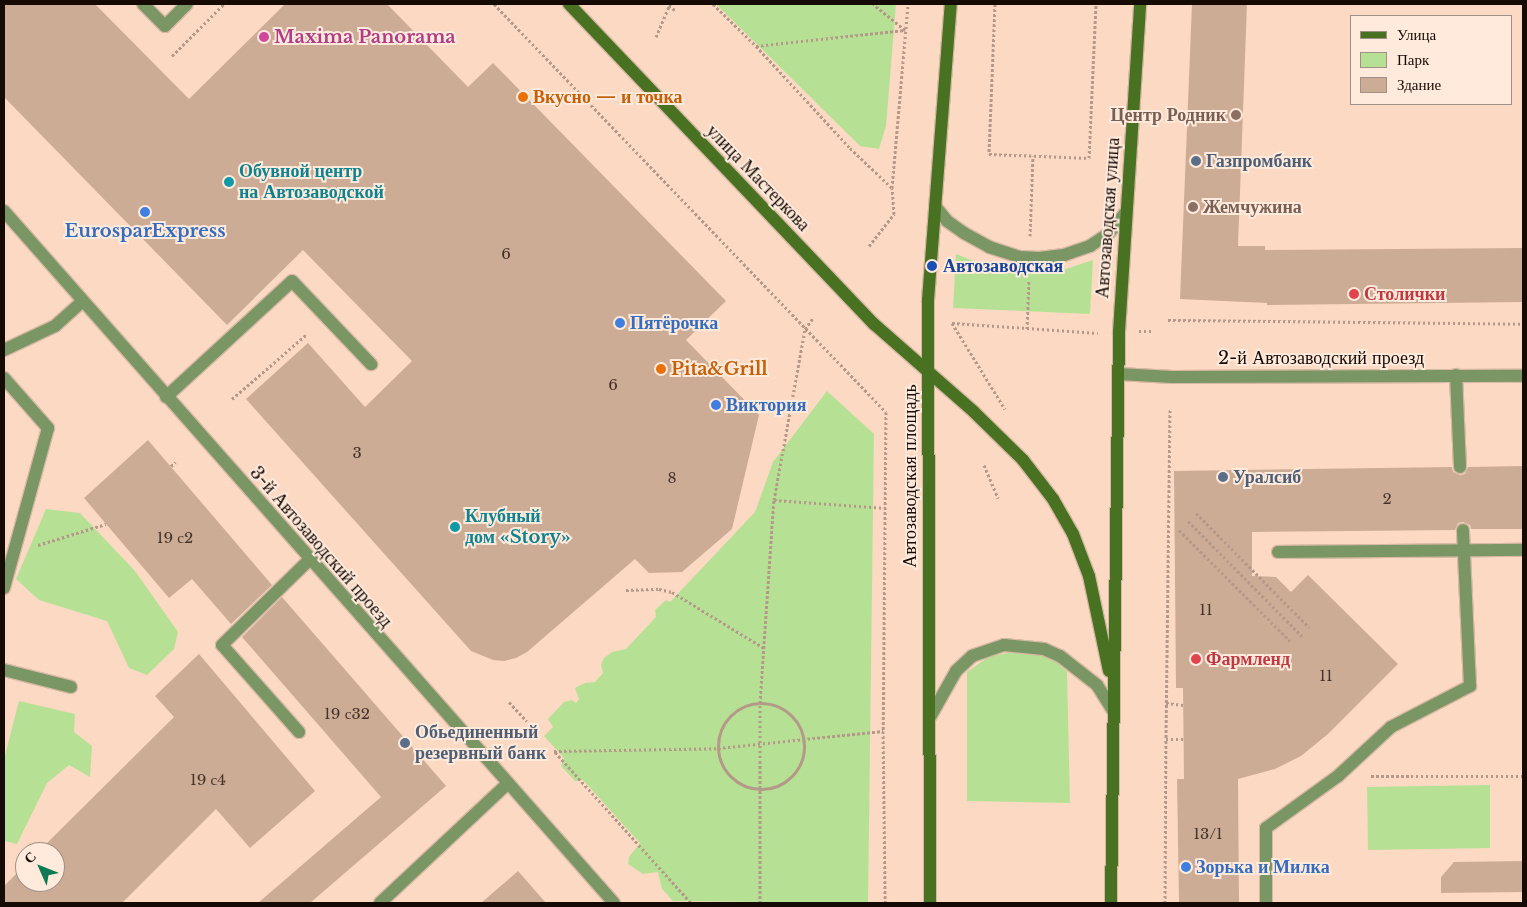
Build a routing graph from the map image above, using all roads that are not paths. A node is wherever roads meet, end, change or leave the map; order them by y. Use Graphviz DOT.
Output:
graph roads {
  1 [pos="143,4"];
  2 [pos="187,4"];
  3 [pos="569,4"];
  4 [pos="951,4"];
  5 [pos="1140,4"];
  6 [pos="935,206"];
  7 [pos="4,211"];
  8 [pos="1126,212"];
  9 [pos="82,302"];
  10 [pos="4,350"];
  11 [pos="371,364"];
  12 [pos="927,372"];
  13 [pos="1118,374"];
  14 [pos="1456,375"];
  15 [pos="1523,376"];
  16 [pos="4,378"];
  17 [pos="166,397"];
  18 [pos="1460,467"];
  19 [pos="1463,530"];
  20 [pos="1523,550"];
  21 [pos="1464,551"];
  22 [pos="1278,552"];
  23 [pos="309,560"];
  24 [pos="4,588"];
  25 [pos="4,670"];
  26 [pos="71,687"];
  27 [pos="1114,693"];
  28 [pos="1113,711"];
  29 [pos="929,719"];
  30 [pos="299,732"];
  31 [pos="507,784"];
  32 [pos="380,903"];
  33 [pos="614,903"];
  34 [pos="930,903"];
  35 [pos="1110,903"];
  36 [pos="1266,903"];
  1 -- 2 [label="street"];
  3 -- 12 [label="main road, улица Мастеркова"];
  4 -- 6 [label="main road"];
  5 -- 8 [label="main road, Автозаводская улица"];
  6 -- 8 [label="street"];
  6 -- 12 [label="main road"];
  7 -- 9 [label="street, 3-й Автозаводский проезд"];
  8 -- 13 [label="main road, Автозаводская улица"];
  9 -- 10 [label="street"];
  9 -- 17 [label="street, 3-й Автозаводский проезд"];
  11 -- 17 [label="street"];
  12 -- 27 [label="main road, Автозаводская площадь"];
  12 -- 29 [label="main road, Автозаводская площадь"];
  13 -- 14 [label="street, 2-й Автозаводский проезд"];
  13 -- 27 [label="main road, Автозаводская площадь"];
  14 -- 15 [label="street, 2-й Автозаводский проезд"];
  14 -- 18 [label="street"];
  16 -- 24 [label="street"];
  17 -- 23 [label="street, 3-й Автозаводский проезд"];
  19 -- 21 [label="street"];
  20 -- 21 [label="street"];
  21 -- 22 [label="street"];
  21 -- 36 [label="street"];
  23 -- 30 [label="street"];
  23 -- 31 [label="street, 3-й Автозаводский проезд"];
  25 -- 26 [label="street"];
  27 -- 28 [label="main road, Автозаводская площадь"];
  28 -- 29 [label="street"];
  28 -- 35 [label="main road, Автозаводская площадь"];
  29 -- 34 [label="main road, Автозаводская площадь"];
  31 -- 32 [label="street"];
  31 -- 33 [label="street, 3-й Автозаводский проезд"];
}
